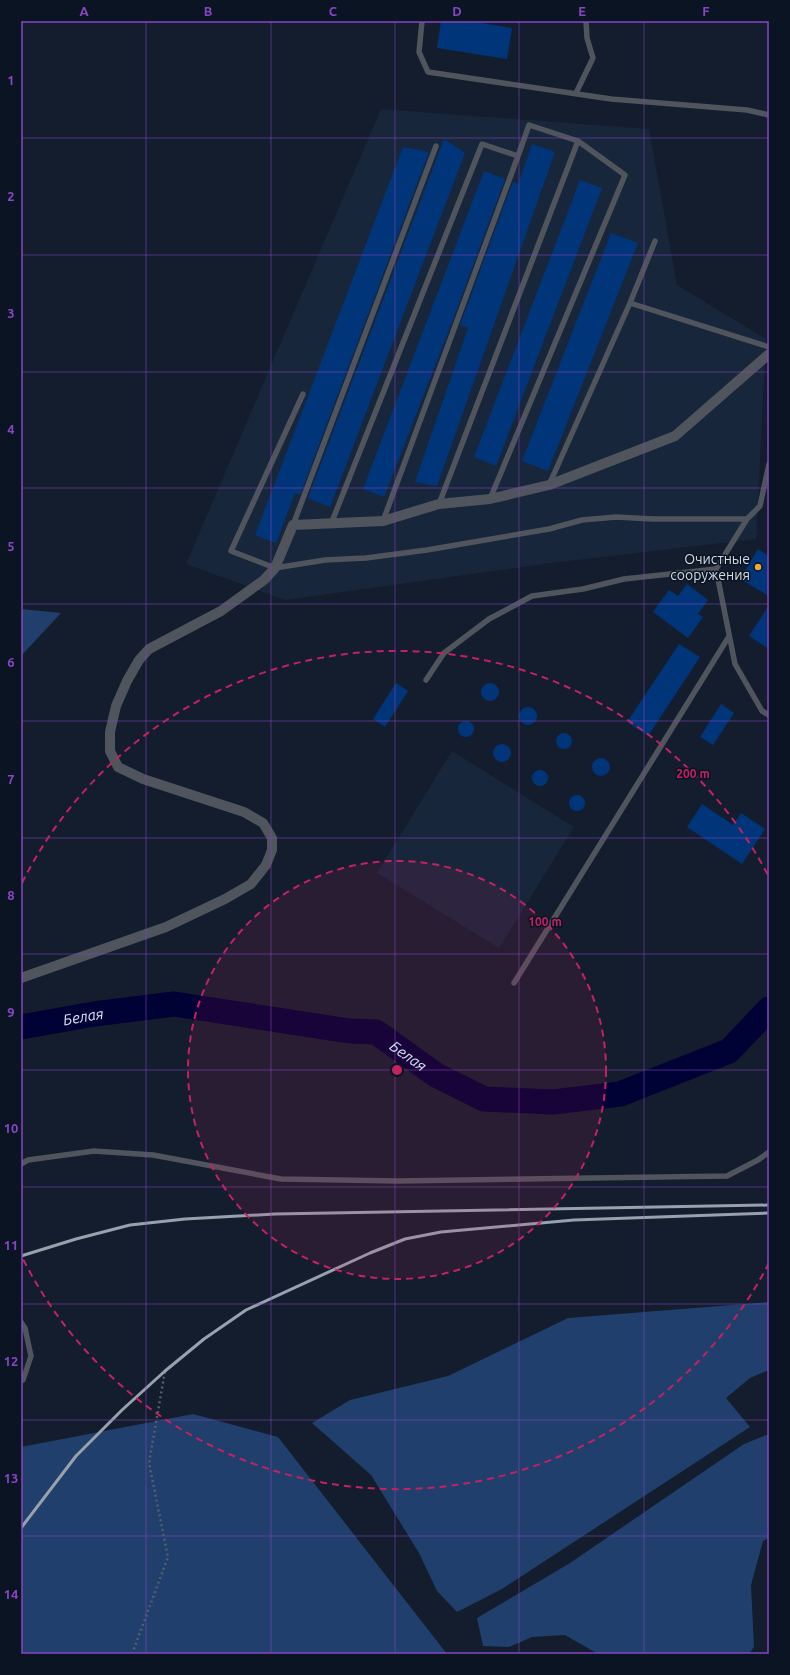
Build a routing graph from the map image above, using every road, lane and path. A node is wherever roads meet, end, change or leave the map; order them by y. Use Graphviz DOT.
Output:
graph roads {
  1 [pos="422,21"];
  2 [pos="586,21"];
  3 [pos="576,93"];
  4 [pos="769,115"];
  5 [pos="578,141"];
  6 [pos="436,146"];
  7 [pos="518,156"];
  8 [pos="655,241"];
  9 [pos="630,303"];
  10 [pos="769,347"];
  11 [pos="769,354"];
  12 [pos="303,394"];
  13 [pos="769,464"];
  14 [pos="768,482"];
  15 [pos="549,485"];
  16 [pos="490,499"];
  17 [pos="439,504"];
  18 [pos="747,519"];
  19 [pos="383,521"];
  20 [pos="293,525"];
  21 [pos="331,525"];
  22 [pos="275,568"];
  23 [pos="716,569"];
  24 [pos="728,638"];
  25 [pos="426,680"];
  26 [pos="769,715"];
  27 [pos="21,978"];
  28 [pos="514,983"];
  29 [pos="769,1152"];
  30 [pos="21,1164"];
  31 [pos="21,1322"];
  32 [pos="165,1371"];
  33 [pos="23,1380"];
  34 [pos="132,1654"];
  1 -- 3 [label="lane"];
  2 -- 3 [label="lane"];
  3 -- 4 [label="lane"];
  5 -- 7 [label="lane"];
  5 -- 16 [label="lane"];
  5 -- 17 [label="lane"];
  6 -- 20 [label="lane"];
  7 -- 19 [label="lane"];
  7 -- 21 [label="lane"];
  8 -- 9 [label="lane"];
  9 -- 10 [label="lane"];
  9 -- 15 [label="lane"];
  11 -- 15 [label="street"];
  12 -- 22 [label="lane"];
  13 -- 14 [label="lane"];
  14 -- 18 [label="lane"];
  15 -- 16 [label="street"];
  16 -- 17 [label="street"];
  17 -- 19 [label="street"];
  18 -- 22 [label="lane"];
  18 -- 23 [label="lane"];
  19 -- 21 [label="street"];
  20 -- 21 [label="street"];
  20 -- 22 [label="street"];
  22 -- 27 [label="street"];
  23 -- 24 [label="lane"];
  23 -- 25 [label="lane"];
  24 -- 26 [label="lane"];
  24 -- 28 [label="lane"];
  29 -- 30 [label="lane"];
  31 -- 33 [label="lane"];
  32 -- 34 [label="path"];
}
